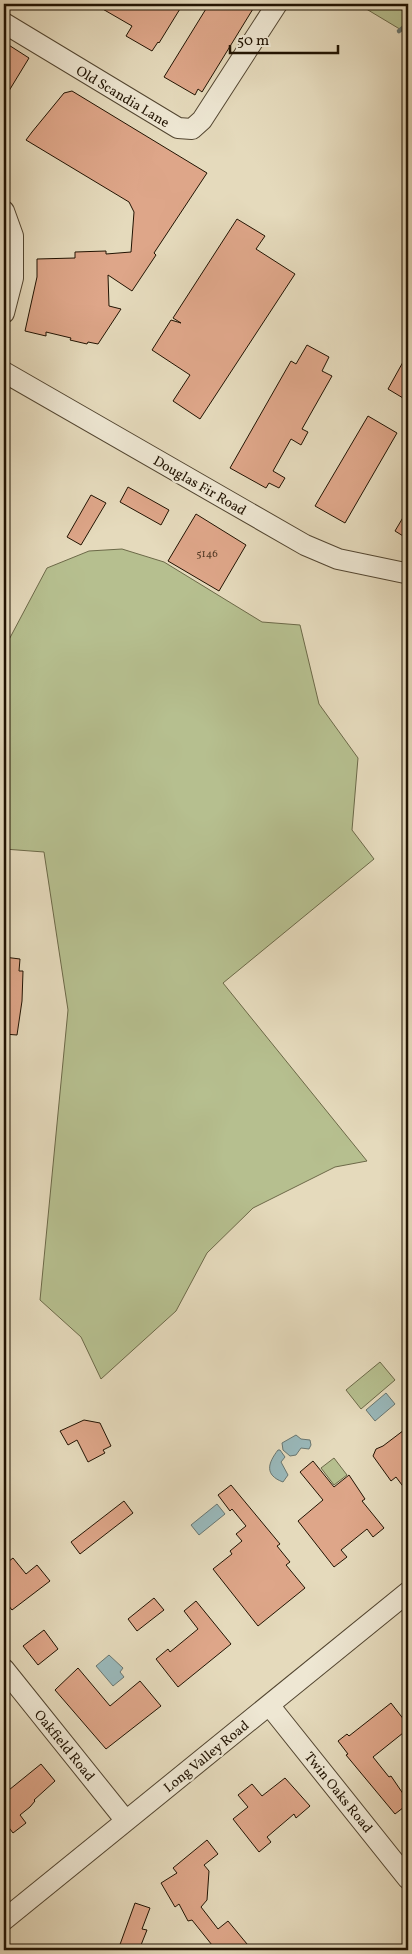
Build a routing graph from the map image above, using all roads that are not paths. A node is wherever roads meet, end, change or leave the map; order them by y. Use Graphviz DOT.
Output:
graph roads {
  1 [pos="277,4"];
  2 [pos="4,23"];
  3 [pos="4,211"];
  4 [pos="4,313"];
  5 [pos="4,372"];
  6 [pos="405,573"];
  7 [pos="408,1592"];
  8 [pos="4,1669"];
  9 [pos="269,1705"];
  10 [pos="126,1821"];
  11 [pos="408,1879"];
  12 [pos="4,1920"];
  1 -- 2 [label="street, Old Scandia Lane"];
  3 -- 4 [label="street"];
  5 -- 6 [label="street, Douglas Fir Road"];
  7 -- 9 [label="street, Long Valley Road"];
  8 -- 10 [label="street, Oakfield Road"];
  9 -- 10 [label="street, Long Valley Road"];
  9 -- 11 [label="street, Twin Oaks Road"];
  10 -- 12 [label="street, Long Valley Road"];
}
